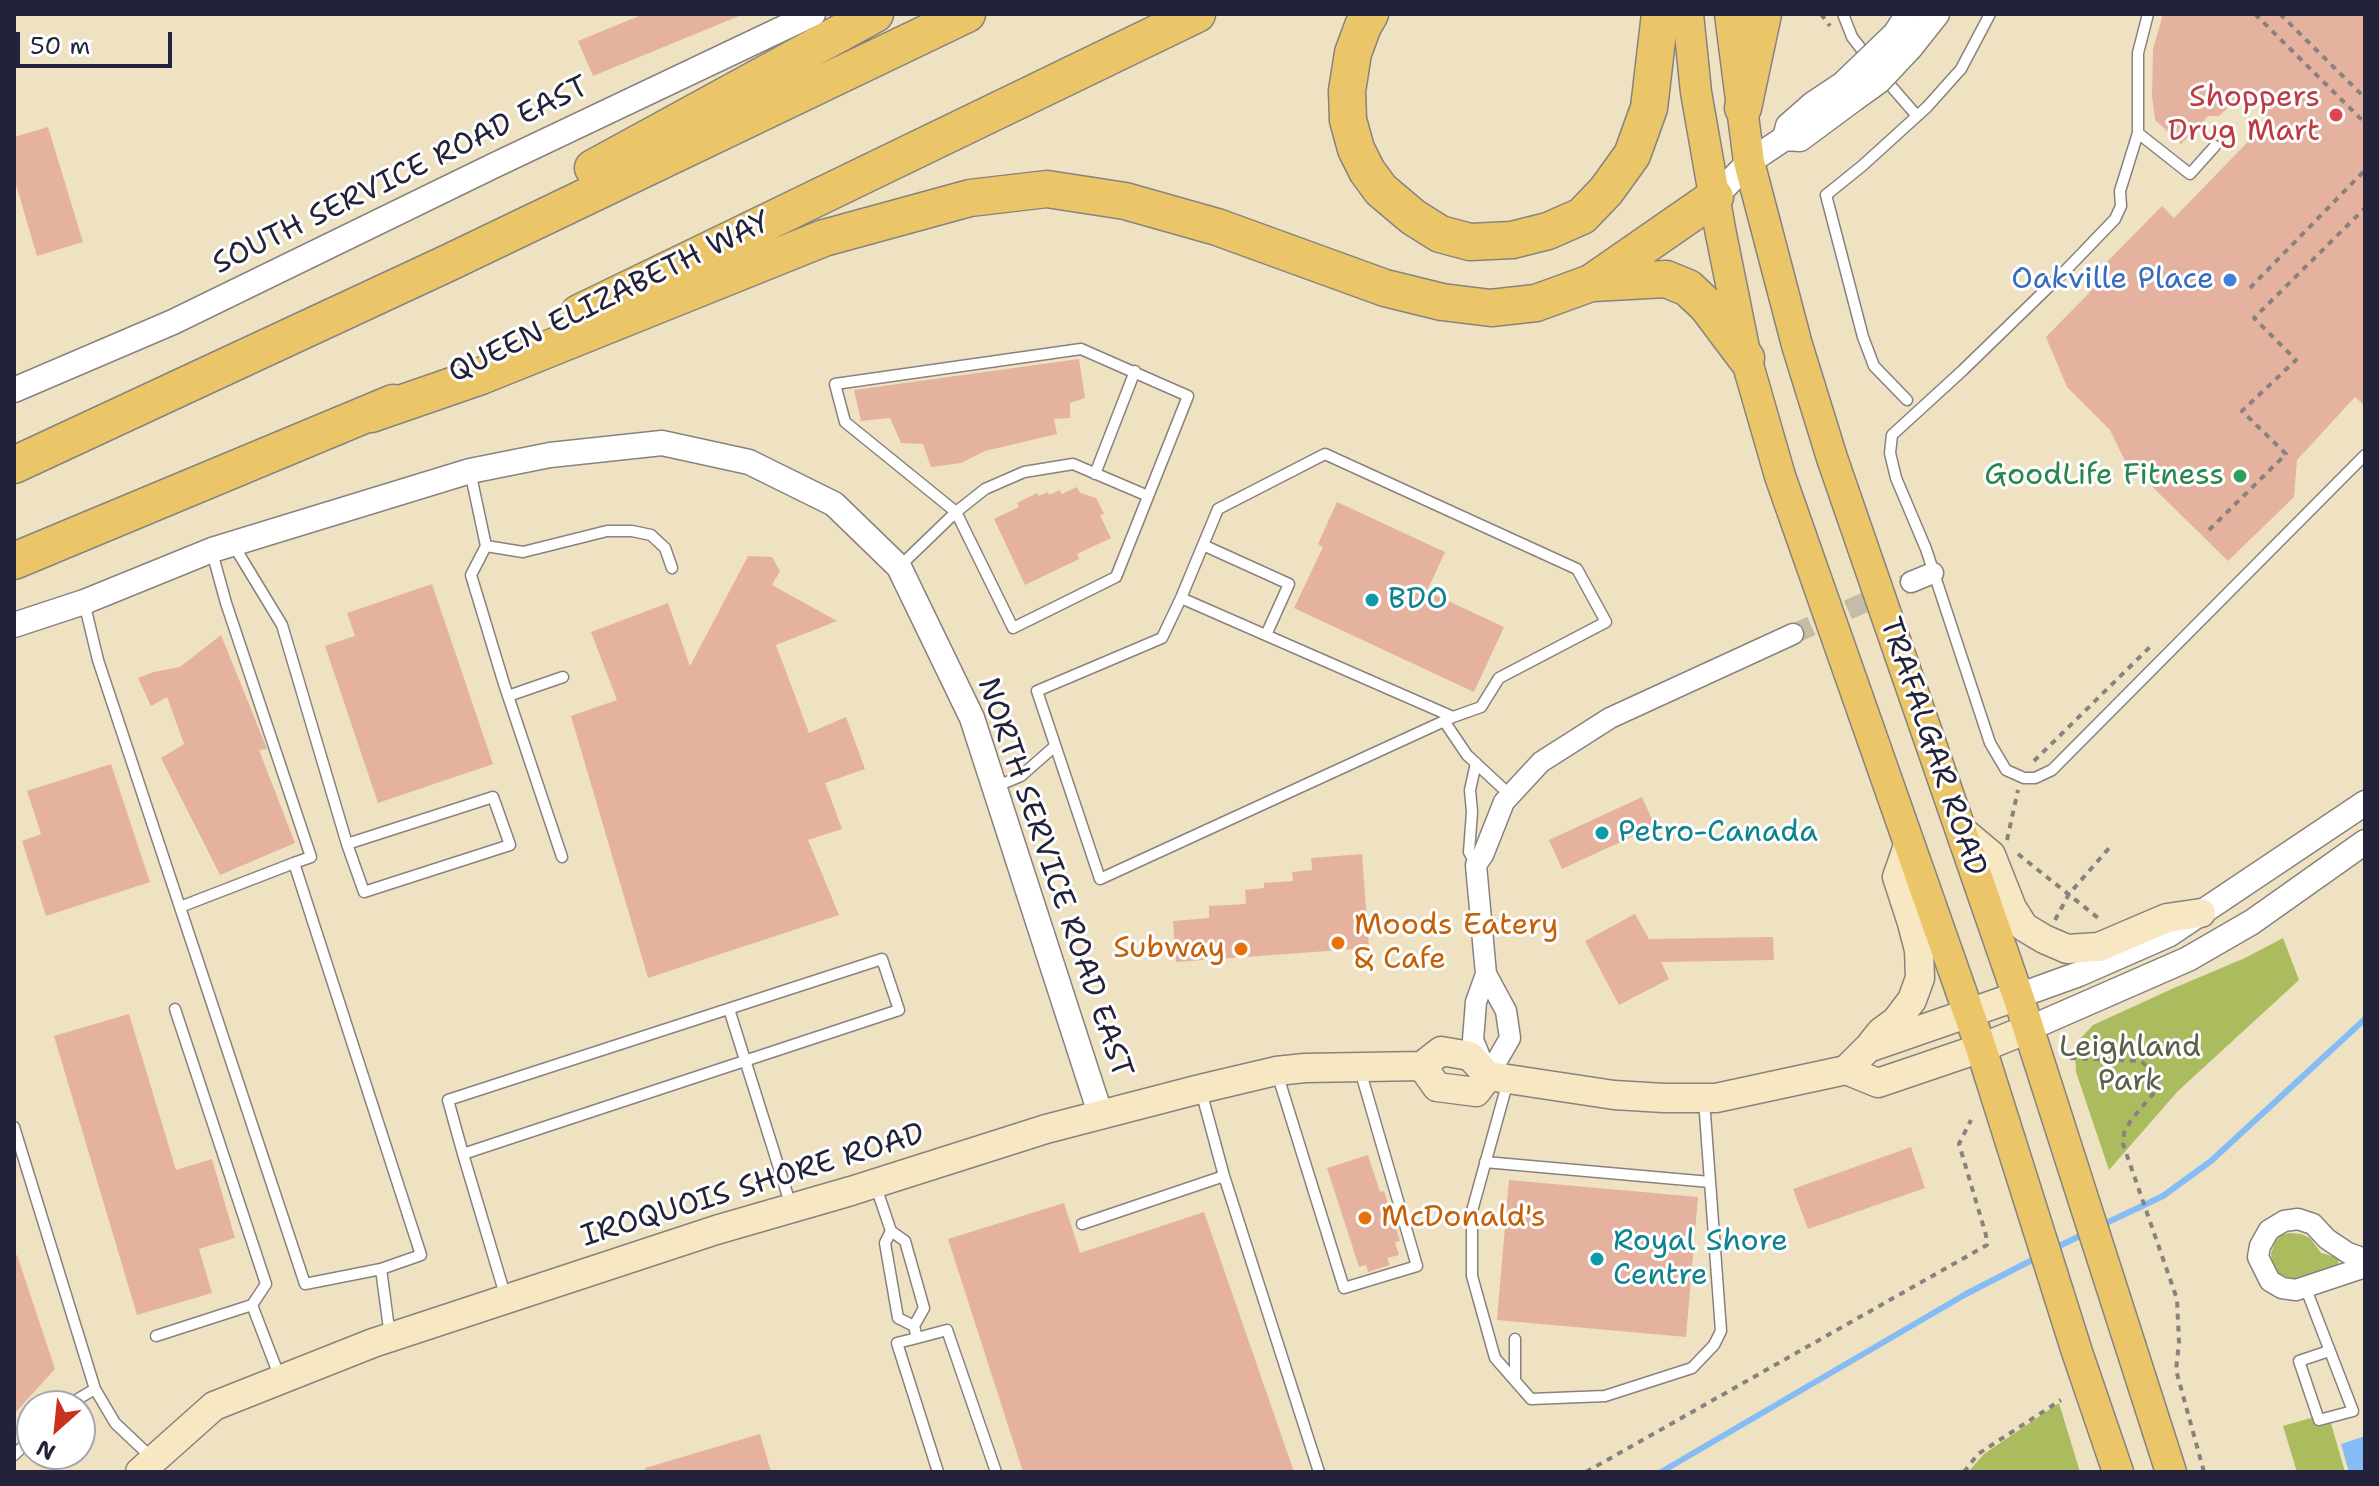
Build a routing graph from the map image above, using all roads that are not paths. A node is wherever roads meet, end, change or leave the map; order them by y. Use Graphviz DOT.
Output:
graph roads {
  1 [pos="813,14"];
  2 [pos="875,14"];
  3 [pos="967,14"];
  4 [pos="1197,14"];
  5 [pos="1370,14"];
  6 [pos="1660,14"];
  7 [pos="1688,14"];
  8 [pos="1730,14"];
  9 [pos="1763,14"];
  10 [pos="1843,14"];
  11 [pos="1937,14"];
  12 [pos="1990,14"];
  13 [pos="2148,14"];
  14 [pos="1904,32"];
  15 [pos="1743,108"];
  16 [pos="1917,116"];
  17 [pos="2138,133"];
  18 [pos="2215,146"];
  19 [pos="1749,162"];
  20 [pos="1715,197"];
  21 [pos="448,263"];
  22 [pos="1591,283"];
  23 [pos="1746,358"];
  24 [pos="1135,371"];
  25 [pos="14,390"];
  26 [pos="1907,400"];
  27 [pos="371,414"];
  28 [pos="2365,455"];
  29 [pos="14,465"];
  30 [pos="470,471"];
  31 [pos="1095,474"];
  32 [pos="1148,496"];
  33 [pos="956,512"];
  34 [pos="1203,545"];
  35 [pos="486,546"];
  36 [pos="222,547"];
  37 [pos="14,561"];
  38 [pos="899,567"];
  39 [pos="672,568"];
  40 [pos="1933,573"];
  41 [pos="1911,582"];
  42 [pos="1181,598"];
  43 [pos="84,602"];
  44 [pos="14,625"];
  45 [pos="1793,634"];
  46 [pos="1266,635"];
  47 [pos="563,677"];
  48 [pos="508,696"];
  49 [pos="1448,719"];
  50 [pos="1055,746"];
  51 [pos="1476,763"];
  52 [pos="995,787"];
  53 [pos="1510,795"];
  54 [pos="2365,803"];
  55 [pos="1960,829"];
  56 [pos="2365,842"];
  57 [pos="1909,843"];
  58 [pos="347,844"];
  59 [pos="562,857"];
  60 [pos="294,863"];
  61 [pos="1476,865"];
  62 [pos="180,907"];
  63 [pos="2201,913"];
  64 [pos="1486,974"];
  65 [pos="2018,996"];
  66 [pos="175,1009"];
  67 [pos="729,1009"];
  68 [pos="1969,1012"];
  69 [pos="2028,1029"];
  70 [pos="1868,1048"];
  71 [pos="1981,1048"];
  72 [pos="745,1061"];
  73 [pos="1359,1067"];
  74 [pos="1846,1070"];
  75 [pos="1276,1071"];
  76 [pos="1498,1078"];
  77 [pos="1200,1089"];
  78 [pos="1704,1098"];
  79 [pos="1101,1116"];
  80 [pos="14,1127"];
  81 [pos="463,1154"];
  82 [pos="1485,1162"];
  83 [pos="1224,1176"];
  84 [pos="1710,1182"];
  85 [pos="875,1184"];
  86 [pos="792,1208"];
  87 [pos="1082,1224"];
  88 [pos="891,1231"];
  89 [pos="2365,1259"];
  90 [pos="2365,1267"];
  91 [pos="381,1269"];
  92 [pos="2306,1289"];
  93 [pos="507,1300"];
  94 [pos="252,1305"];
  95 [pos="916,1332"];
  96 [pos="156,1336"];
  97 [pos="390,1338"];
  98 [pos="1515,1339"];
  99 [pos="2329,1351"];
  100 [pos="281,1380"];
  101 [pos="1515,1381"];
  102 [pos="95,1389"];
  103 [pos="146,1466"];
  104 [pos="938,1472"];
  105 [pos="996,1472"];
  106 [pos="1319,1472"];
  107 [pos="2118,1472"];
  108 [pos="2171,1472"];
  1 -- 25 [label="street, SOUTH SERVICE ROAD EAST"];
  2 -- 21 [label="highway"];
  3 -- 21 [label="highway"];
  4 -- 27 [label="highway, QUEEN ELIZABETH WAY"];
  5 -- 6 [label="highway"];
  7 -- 20 [label="main road, TRAFALGAR ROAD"];
  8 -- 15 [label="main road, TRAFALGAR ROAD"];
  9 -- 15 [label="highway"];
  10 -- 16 [label="lane"];
  11 -- 14 [label="street"];
  12 -- 16 [label="lane"];
  13 -- 17 [label="lane"];
  14 -- 19 [label="street, bridge"];
  15 -- 19 [label="main road, TRAFALGAR ROAD"];
  16 -- 26 [label="lane"];
  17 -- 18 [label="lane"];
  17 -- 40 [label="lane"];
  19 -- 20 [label="street"];
  19 -- 55 [label="main road, TRAFALGAR ROAD"];
  20 -- 22 [label="highway"];
  20 -- 23 [label="main road, TRAFALGAR ROAD"];
  21 -- 29 [label="highway"];
  22 -- 23 [label="highway"];
  22 -- 27 [label="highway"];
  23 -- 57 [label="main road, TRAFALGAR ROAD"];
  24 -- 31 [label="lane"];
  24 -- 32 [label="lane"];
  24 -- 33 [label="lane"];
  27 -- 37 [label="highway, QUEEN ELIZABETH WAY"];
  28 -- 40 [label="lane"];
  30 -- 35 [label="lane"];
  30 -- 36 [label="street, NORTH SERVICE ROAD EAST"];
  30 -- 38 [label="street, NORTH SERVICE ROAD EAST"];
  31 -- 32 [label="lane"];
  31 -- 33 [label="lane"];
  32 -- 33 [label="lane"];
  33 -- 38 [label="lane"];
  34 -- 42 [label="lane"];
  34 -- 46 [label="lane"];
  34 -- 49 [label="lane"];
  35 -- 39 [label="lane"];
  35 -- 48 [label="lane"];
  36 -- 43 [label="street, NORTH SERVICE ROAD EAST"];
  36 -- 58 [label="lane"];
  36 -- 60 [label="lane"];
  38 -- 52 [label="street, NORTH SERVICE ROAD EAST"];
  40 -- 41 [label="street"];
  42 -- 46 [label="lane"];
  42 -- 50 [label="lane"];
  43 -- 44 [label="street, NORTH SERVICE ROAD EAST"];
  43 -- 62 [label="lane"];
  45 -- 53 [label="street"];
  46 -- 49 [label="lane"];
  47 -- 48 [label="lane"];
  48 -- 59 [label="lane"];
  49 -- 50 [label="lane"];
  49 -- 51 [label="lane"];
  50 -- 52 [label="lane"];
  51 -- 53 [label="lane"];
  51 -- 61 [label="lane"];
  52 -- 79 [label="street, NORTH SERVICE ROAD EAST"];
  53 -- 61 [label="street"];
  54 -- 63 [label="street"];
  55 -- 63 [label="main road"];
  55 -- 65 [label="main road, TRAFALGAR ROAD"];
  56 -- 69 [label="street"];
  57 -- 68 [label="main road, TRAFALGAR ROAD"];
  57 -- 70 [label="main road"];
  58 -- 58 [label="lane"];
  60 -- 62 [label="lane"];
  60 -- 91 [label="lane"];
  61 -- 64 [label="street"];
  62 -- 91 [label="lane"];
  63 -- 65 [label="street"];
  64 -- 76 [label="street"];
  64 -- 76 [label="street"];
  65 -- 68 [label="main road"];
  65 -- 69 [label="main road, TRAFALGAR ROAD"];
  66 -- 94 [label="lane"];
  67 -- 72 [label="lane"];
  67 -- 72 [label="lane"];
  67 -- 81 [label="lane"];
  68 -- 70 [label="main road"];
  68 -- 71 [label="main road, TRAFALGAR ROAD"];
  69 -- 71 [label="main road"];
  69 -- 108 [label="main road, TRAFALGAR ROAD"];
  70 -- 74 [label="main road"];
  71 -- 74 [label="main road"];
  71 -- 107 [label="main road, TRAFALGAR ROAD"];
  72 -- 81 [label="lane"];
  72 -- 86 [label="lane"];
  73 -- 75 [label="main road, IROQUOIS SHORE ROAD"];
  73 -- 75 [label="lane"];
  73 -- 76 [label="main road, IROQUOIS SHORE ROAD"];
  74 -- 78 [label="main road"];
  75 -- 77 [label="main road, IROQUOIS SHORE ROAD"];
  76 -- 78 [label="main road"];
  76 -- 82 [label="lane"];
  77 -- 79 [label="main road, IROQUOIS SHORE ROAD"];
  77 -- 83 [label="lane"];
  78 -- 84 [label="lane"];
  79 -- 85 [label="main road, IROQUOIS SHORE ROAD"];
  80 -- 102 [label="lane"];
  81 -- 93 [label="lane"];
  82 -- 84 [label="lane"];
  82 -- 101 [label="lane"];
  83 -- 87 [label="lane"];
  83 -- 106 [label="lane"];
  84 -- 101 [label="lane"];
  85 -- 86 [label="main road, IROQUOIS SHORE ROAD"];
  85 -- 88 [label="lane"];
  86 -- 93 [label="main road, IROQUOIS SHORE ROAD"];
  88 -- 95 [label="lane"];
  88 -- 95 [label="lane"];
  89 -- 92 [label="street"];
  90 -- 92 [label="street"];
  91 -- 97 [label="lane"];
  92 -- 99 [label="lane"];
  93 -- 97 [label="main road, IROQUOIS SHORE ROAD"];
  94 -- 96 [label="lane"];
  94 -- 100 [label="lane"];
  95 -- 104 [label="lane"];
  95 -- 105 [label="lane"];
  97 -- 100 [label="main road, IROQUOIS SHORE ROAD"];
  98 -- 101 [label="lane"];
  99 -- 99 [label="lane"];
  100 -- 103 [label="main road, IROQUOIS SHORE ROAD"];
  102 -- 103 [label="lane"];
}
